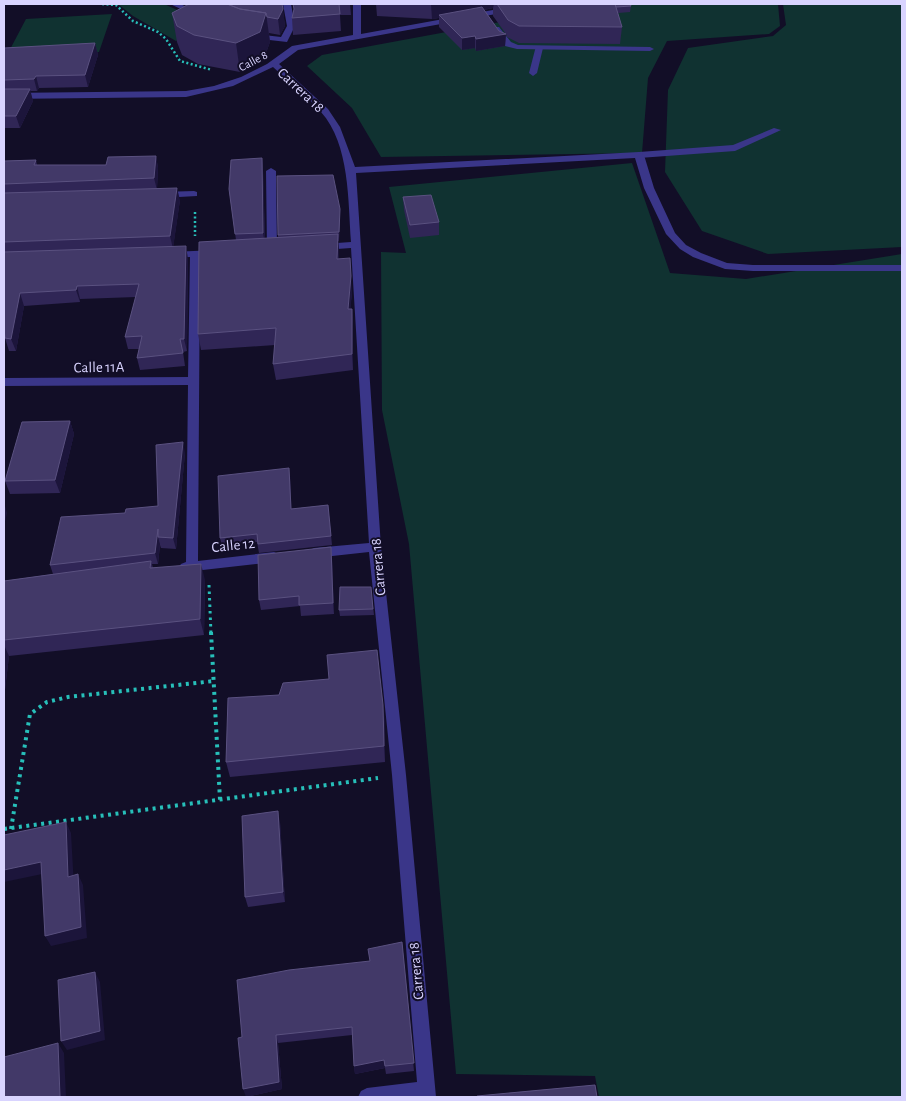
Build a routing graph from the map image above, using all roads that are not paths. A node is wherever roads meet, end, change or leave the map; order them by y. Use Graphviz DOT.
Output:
graph roads {
  1 [pos="174,4"];
  2 [pos="196,4"];
  3 [pos="287,4"];
  4 [pos="357,4"];
  5 [pos="509,7"];
  6 [pos="485,14"];
  7 [pos="247,34"];
  8 [pos="356,37"];
  9 [pos="284,40"];
  10 [pos="295,48"];
  11 [pos="540,48"];
  12 [pos="650,49"];
  13 [pos="274,64"];
  14 [pos="534,73"];
  15 [pos="4,96"];
  16 [pos="777,130"];
  17 [pos="639,155"];
  18 [pos="351,170"];
  19 [pos="271,171"];
  20 [pos="194,194"];
  21 [pos="149,196"];
  22 [pos="356,245"];
  23 [pos="309,248"];
  24 [pos="272,250"];
  25 [pos="224,252"];
  26 [pos="195,254"];
  27 [pos="157,255"];
  28 [pos="902,268"];
  29 [pos="194,381"];
  30 [pos="4,382"];
  31 [pos="376,547"];
  32 [pos="192,566"];
  33 [pos="172,568"];
  34 [pos="427,1093"];
  35 [pos="367,1097"];
  1 -- 2 [label="street"];
  3 -- 9 [label="street"];
  4 -- 8 [label="street"];
  5 -- 6 [label="street, Calle 8"];
  6 -- 8 [label="street, Calle 8"];
  6 -- 11 [label="street"];
  7 -- 9 [label="street"];
  8 -- 10 [label="street, Calle 8"];
  9 -- 10 [label="street"];
  10 -- 13 [label="street, Calle 8"];
  11 -- 12 [label="street"];
  11 -- 14 [label="street"];
  13 -- 15 [label="street, Calle 8"];
  13 -- 18 [label="street, Carrera 18"];
  16 -- 17 [label="street"];
  17 -- 18 [label="street"];
  17 -- 28 [label="street"];
  18 -- 22 [label="street, Carrera 18"];
  19 -- 24 [label="street"];
  20 -- 21 [label="street"];
  22 -- 23 [label="street"];
  22 -- 31 [label="street, Carrera 18"];
  25 -- 26 [label="street"];
  26 -- 27 [label="street"];
  26 -- 29 [label="street"];
  29 -- 30 [label="street, Calle 11A"];
  29 -- 32 [label="street"];
  31 -- 32 [label="street, Calle 12"];
  31 -- 34 [label="street, Carrera 18"];
  32 -- 33 [label="street, Calle 12"];
  34 -- 35 [label="street"];
}
